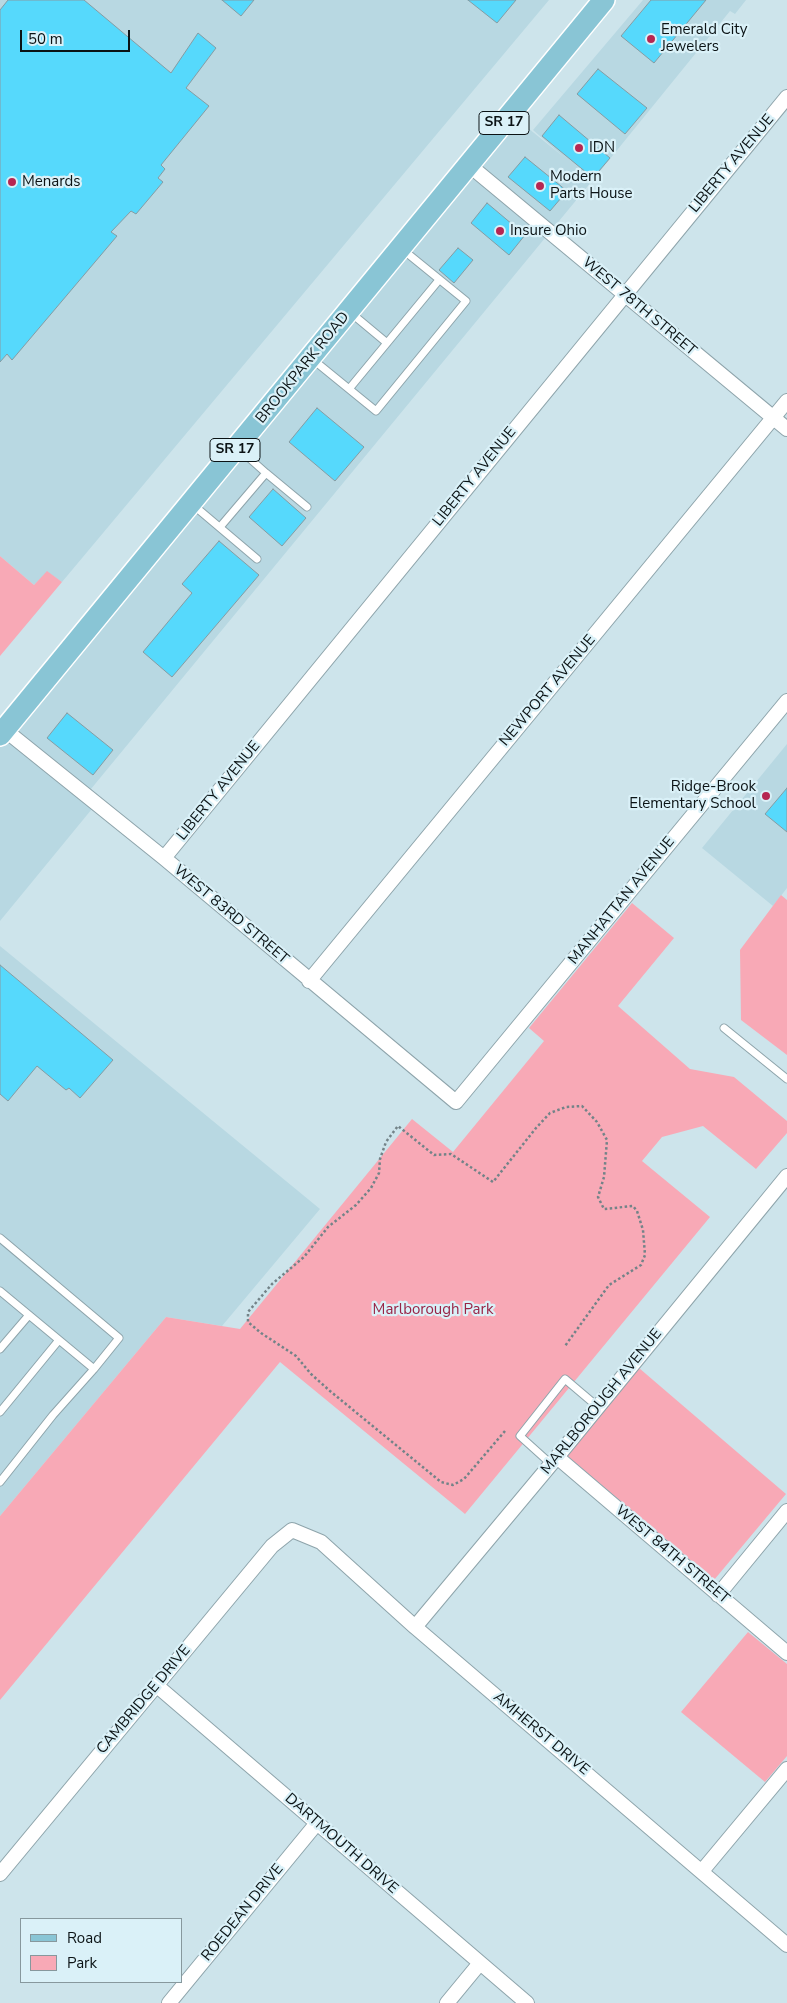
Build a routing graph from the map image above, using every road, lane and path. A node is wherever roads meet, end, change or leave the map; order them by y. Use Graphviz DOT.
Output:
graph roads {
  1 [pos="604,0"];
  2 [pos="787,97"];
  3 [pos="469,165"];
  4 [pos="401,248"];
  5 [pos="440,280"];
  6 [pos="624,294"];
  7 [pos="349,312"];
  8 [pos="387,343"];
  9 [pos="311,358"];
  10 [pos="349,389"];
  11 [pos="787,401"];
  12 [pos="773,418"];
  13 [pos="787,429"];
  14 [pos="237,448"];
  15 [pos="266,472"];
  16 [pos="192,503"];
  17 [pos="307,507"];
  18 [pos="220,527"];
  19 [pos="257,559"];
  20 [pos="787,701"];
  21 [pos="2,733"];
  22 [pos="164,858"];
  23 [pos="310,980"];
  24 [pos="724,1028"];
  25 [pos="787,1079"];
  26 [pos="456,1102"];
  27 [pos="787,1176"];
  28 [pos="0,1238"];
  29 [pos="0,1291"];
  30 [pos="29,1315"];
  31 [pos="59,1340"];
  32 [pos="565,1346"];
  33 [pos="0,1349"];
  34 [pos="94,1369"];
  35 [pos="598,1407"];
  36 [pos="0,1412"];
  37 [pos="505,1431"];
  38 [pos="554,1460"];
  39 [pos="0,1482"];
  40 [pos="787,1511"];
  41 [pos="292,1530"];
  42 [pos="718,1594"];
  43 [pos="415,1626"];
  44 [pos="787,1653"];
  45 [pos="156,1685"];
  46 [pos="787,1769"];
  47 [pos="317,1823"];
  48 [pos="702,1870"];
  49 [pos="0,1874"];
  50 [pos="787,1945"];
  51 [pos="480,1963"];
  52 [pos="169,2003"];
  53 [pos="447,2003"];
  54 [pos="527,2003"];
  1 -- 3 [label="main road, BROOKPARK ROAD / SR 17"];
  2 -- 6 [label="street, LIBERTY AVENUE"];
  3 -- 4 [label="main road, BROOKPARK ROAD / SR 17"];
  3 -- 6 [label="street, WEST 78TH STREET"];
  4 -- 5 [label="lane"];
  4 -- 7 [label="main road, BROOKPARK ROAD / SR 17"];
  5 -- 8 [label="lane"];
  5 -- 10 [label="lane"];
  6 -- 12 [label="street, WEST 78TH STREET"];
  6 -- 22 [label="street, LIBERTY AVENUE"];
  7 -- 8 [label="lane"];
  7 -- 9 [label="main road, BROOKPARK ROAD / SR 17"];
  8 -- 10 [label="lane"];
  9 -- 10 [label="lane"];
  9 -- 14 [label="main road, BROOKPARK ROAD / SR 17"];
  11 -- 12 [label="street, NEWPORT AVENUE"];
  12 -- 13 [label="street, WEST 78TH STREET"];
  12 -- 23 [label="street, NEWPORT AVENUE"];
  14 -- 15 [label="lane"];
  14 -- 16 [label="main road, BROOKPARK ROAD / SR 17"];
  15 -- 17 [label="lane"];
  15 -- 18 [label="lane"];
  16 -- 18 [label="lane"];
  16 -- 21 [label="main road, BROOKPARK ROAD / SR 17"];
  18 -- 19 [label="lane"];
  20 -- 26 [label="street, MANHATTAN AVENUE"];
  21 -- 22 [label="street, WEST 83RD STREET"];
  22 -- 23 [label="street, WEST 83RD STREET"];
  23 -- 26 [label="street, WEST 83RD STREET"];
  24 -- 25 [label="lane"];
  27 -- 35 [label="street, MARLBOROUGH AVENUE"];
  28 -- 34 [label="lane"];
  29 -- 30 [label="lane"];
  30 -- 31 [label="lane"];
  30 -- 33 [label="lane"];
  31 -- 34 [label="lane"];
  31 -- 36 [label="lane"];
  32 -- 37 [label="path"];
  34 -- 39 [label="lane"];
  35 -- 38 [label="street, MARLBOROUGH AVENUE"];
  35 -- 38 [label="lane"];
  38 -- 42 [label="street, WEST 84TH STREET"];
  38 -- 43 [label="street, MARLBOROUGH AVENUE"];
  40 -- 42 [label="street"];
  41 -- 43 [label="street, AMHERST DRIVE"];
  41 -- 45 [label="street, CAMBRIDGE DRIVE"];
  42 -- 44 [label="street, WEST 84TH STREET"];
  43 -- 48 [label="street, AMHERST DRIVE"];
  45 -- 47 [label="street, DARTMOUTH DRIVE"];
  45 -- 49 [label="street, CAMBRIDGE DRIVE"];
  46 -- 48 [label="street"];
  47 -- 51 [label="street, DARTMOUTH DRIVE"];
  47 -- 52 [label="street, ROEDEAN DRIVE"];
  48 -- 50 [label="street, AMHERST DRIVE"];
  51 -- 53 [label="street"];
  51 -- 54 [label="street, DARTMOUTH DRIVE"];
}
